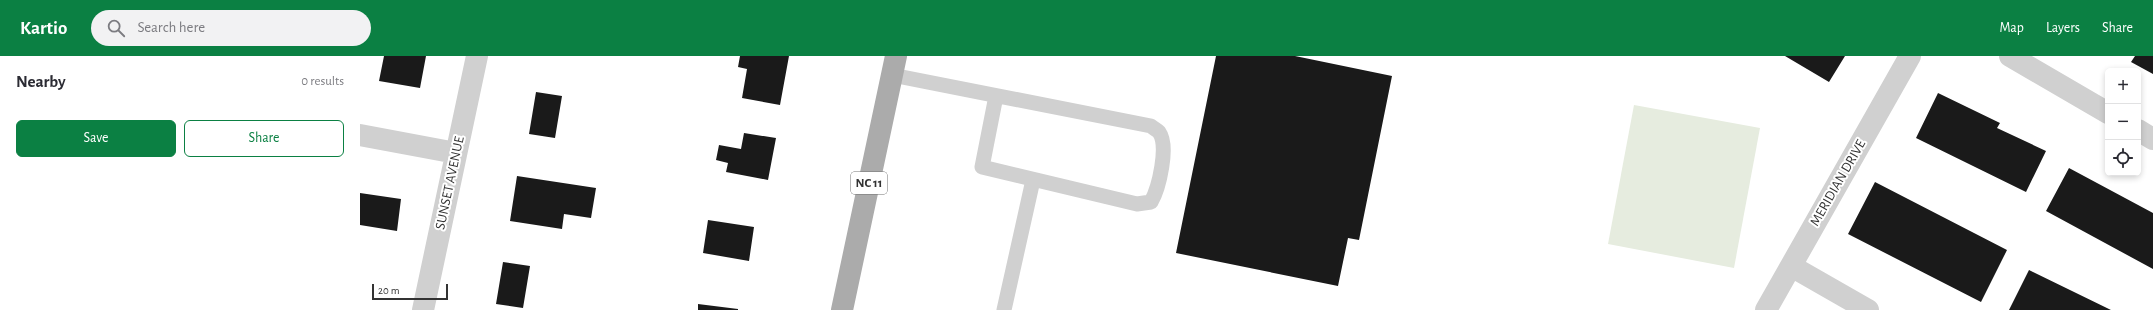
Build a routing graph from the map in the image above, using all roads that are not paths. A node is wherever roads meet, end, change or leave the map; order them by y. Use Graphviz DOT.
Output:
graph roads {
  1 [pos="477,56"];
  2 [pos="1910,56"];
  3 [pos="2010,56"];
  4 [pos="894,66"];
  5 [pos="996,96"];
  6 [pos="2105,111"];
  7 [pos="2141,132"];
  8 [pos="360,135"];
  9 [pos="2153,139"];
  10 [pos="456,153"];
  11 [pos="1032,180"];
  12 [pos="1791,266"];
  13 [pos="423,310"];
  14 [pos="842,310"];
  15 [pos="1004,310"];
  16 [pos="1766,310"];
  17 [pos="1868,310"];
  1 -- 10 [label="street, SUNSET AVENUE"];
  2 -- 12 [label="street, MERIDIAN DRIVE"];
  3 -- 6 [label="street"];
  4 -- 5 [label="lane"];
  4 -- 14 [label="main road, NC 11"];
  5 -- 11 [label="lane"];
  5 -- 11 [label="lane"];
  7 -- 9 [label="street"];
  8 -- 10 [label="street"];
  10 -- 13 [label="street, SUNSET AVENUE"];
  11 -- 15 [label="lane"];
  12 -- 16 [label="street, MERIDIAN DRIVE"];
  12 -- 17 [label="street"];
}
